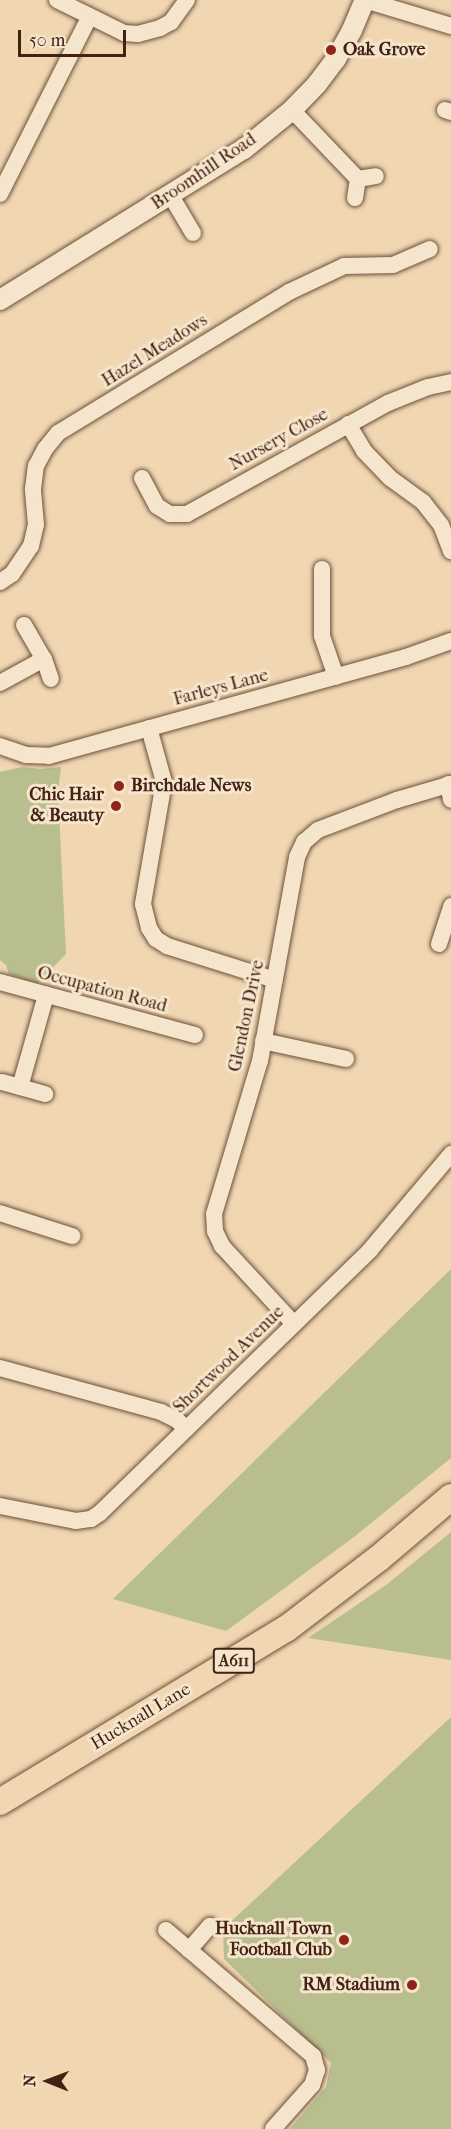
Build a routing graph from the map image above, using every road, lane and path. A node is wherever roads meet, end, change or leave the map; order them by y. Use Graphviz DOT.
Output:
graph roads {
  1 [pos="57,0"];
  2 [pos="187,0"];
  3 [pos="365,0"];
  4 [pos="90,16"];
  5 [pos="451,26"];
  6 [pos="292,110"];
  7 [pos="376,176"];
  8 [pos="358,179"];
  9 [pos="0,194"];
  10 [pos="171,196"];
  11 [pos="355,198"];
  12 [pos="193,233"];
  13 [pos="430,249"];
  14 [pos="0,300"];
  15 [pos="451,382"];
  16 [pos="348,424"];
  17 [pos="142,478"];
  18 [pos="451,551"];
  19 [pos="322,569"];
  20 [pos="0,582"];
  21 [pos="24,625"];
  22 [pos="451,641"];
  23 [pos="44,659"];
  24 [pos="336,677"];
  25 [pos="51,679"];
  26 [pos="0,683"];
  27 [pos="148,728"];
  28 [pos="0,746"];
  29 [pos="450,789"];
  30 [pos="451,906"];
  31 [pos="439,944"];
  32 [pos="275,980"];
  33 [pos="0,982"];
  34 [pos="46,995"];
  35 [pos="195,1035"];
  36 [pos="263,1041"];
  37 [pos="346,1059"];
  38 [pos="2,1082"];
  39 [pos="20,1087"];
  40 [pos="45,1094"];
  41 [pos="451,1154"];
  42 [pos="0,1214"];
  43 [pos="72,1236"];
  44 [pos="294,1324"];
  45 [pos="0,1368"];
  46 [pos="186,1429"];
  47 [pos="451,1497"];
  48 [pos="0,1506"];
  49 [pos="0,1802"];
  50 [pos="210,1926"];
  51 [pos="166,1930"];
  52 [pos="189,1950"];
  53 [pos="273,2129"];
  1 -- 4 [label="street"];
  2 -- 4 [label="street"];
  3 -- 5 [label="street"];
  3 -- 6 [label="street, Broomhill Road"];
  4 -- 9 [label="street"];
  6 -- 8 [label="street"];
  6 -- 10 [label="street, Broomhill Road"];
  7 -- 8 [label="street"];
  8 -- 11 [label="street"];
  10 -- 12 [label="street"];
  10 -- 14 [label="street, Broomhill Road"];
  13 -- 20 [label="street, Hazel Meadows"];
  15 -- 16 [label="street, Nursery Close"];
  16 -- 17 [label="street, Nursery Close"];
  16 -- 18 [label="street"];
  19 -- 24 [label="street"];
  21 -- 23 [label="street"];
  22 -- 24 [label="street, Farleys Lane"];
  23 -- 25 [label="street"];
  23 -- 26 [label="street"];
  24 -- 27 [label="street, Farleys Lane"];
  27 -- 28 [label="street, Farleys Lane"];
  27 -- 32 [label="street"];
  29 -- 32 [label="street, Glendon Drive"];
  30 -- 31 [label="street"];
  32 -- 36 [label="street, Glendon Drive"];
  33 -- 34 [label="street, Occupation Road"];
  34 -- 35 [label="street, Occupation Road"];
  34 -- 39 [label="street"];
  36 -- 37 [label="street"];
  36 -- 44 [label="street, Glendon Drive"];
  38 -- 39 [label="street"];
  39 -- 40 [label="street"];
  41 -- 44 [label="street, Shortwood Avenue"];
  42 -- 43 [label="street"];
  44 -- 46 [label="street, Shortwood Avenue"];
  45 -- 46 [label="street"];
  46 -- 48 [label="street, Shortwood Avenue"];
  47 -- 49 [label="main road, Hucknall Lane / A611"];
  50 -- 52 [label="street"];
  51 -- 52 [label="street"];
  52 -- 53 [label="street"];
}
